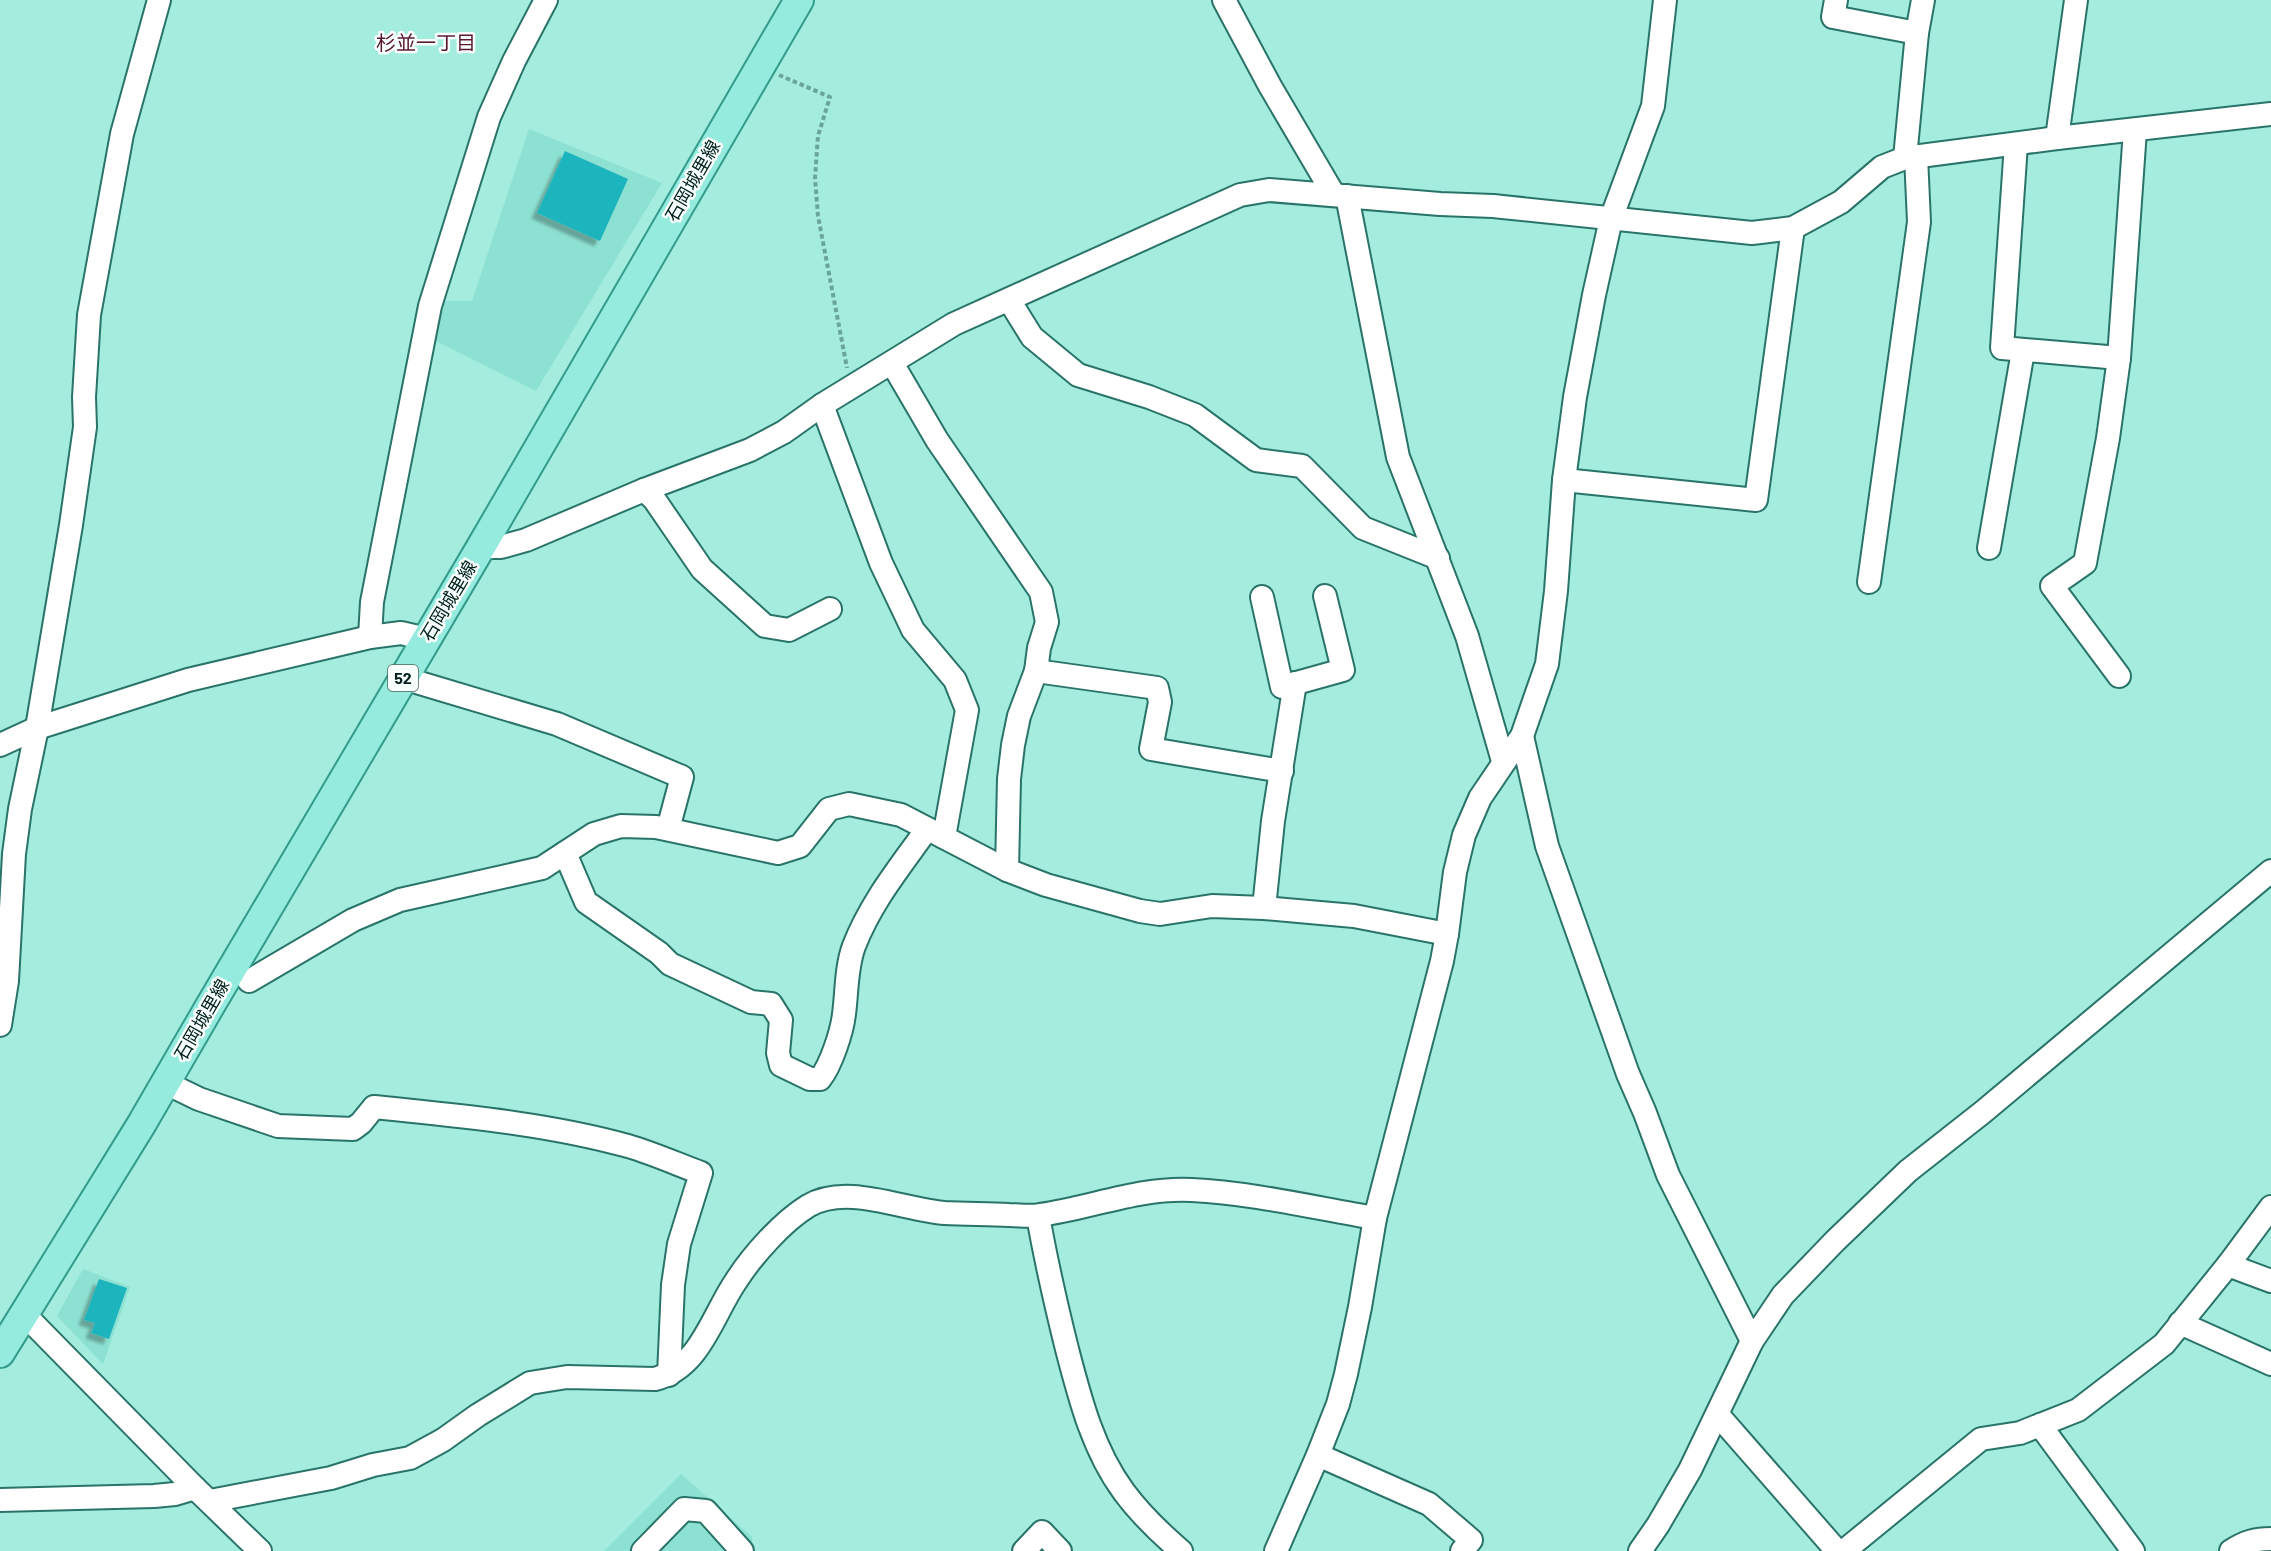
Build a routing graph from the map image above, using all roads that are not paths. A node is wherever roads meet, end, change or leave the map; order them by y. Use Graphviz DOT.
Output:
graph roads {
  1 [pos="159,0"];
  2 [pos="546,0"];
  3 [pos="799,0"];
  4 [pos="1224,0"];
  5 [pos="1665,0"];
  6 [pos="1836,0"];
  7 [pos="1923,0"];
  8 [pos="2076,0"];
  9 [pos="1917,33"];
  10 [pos="2271,114"];
  11 [pos="2135,130"];
  12 [pos="2057,138"];
  13 [pos="2016,144"];
  14 [pos="1910,157"];
  15 [pos="1340,196"];
  16 [pos="1611,219"];
  17 [pos="1793,228"];
  18 [pos="1009,300"];
  19 [pos="2023,351"];
  20 [pos="2119,358"];
  21 [pos="892,363"];
  22 [pos="822,405"];
  23 [pos="1564,480"];
  24 [pos="644,490"];
  25 [pos="481,547"];
  26 [pos="1989,548"];
  27 [pos="1438,558"];
  28 [pos="1869,582"];
  29 [pos="1324,596"];
  30 [pos="1262,597"];
  31 [pos="830,609"];
  32 [pos="370,637"];
  33 [pos="427,639"];
  34 [pos="1036,671"];
  35 [pos="2119,676"];
  36 [pos="403,678"];
  37 [pos="1295,683"];
  38 [pos="37,728"];
  39 [pos="1522,736"];
  40 [pos="0,745"];
  41 [pos="1503,761"];
  42 [pos="1282,771"];
  43 [pos="668,829"];
  44 [pos="935,833"];
  45 [pos="565,853"];
  46 [pos="1007,870"];
  47 [pos="2271,871"];
  48 [pos="1264,908"];
  49 [pos="6,914"];
  50 [pos="1448,934"];
  51 [pos="249,981"];
  52 [pos="0,1025"];
  53 [pos="166,1083"];
  54 [pos="2271,1207"];
  55 [pos="1038,1216"];
  56 [pos="1375,1218"];
  57 [pos="2228,1265"];
  58 [pos="2271,1281"];
  59 [pos="23,1313"];
  60 [pos="2180,1323"];
  61 [pos="1752,1341"];
  62 [pos="0,1353"];
  63 [pos="2271,1364"];
  64 [pos="669,1375"];
  65 [pos="1718,1415"];
  66 [pos="2040,1425"];
  67 [pos="1318,1455"];
  68 [pos="202,1494"];
  69 [pos="0,1500"];
  70 [pos="2271,1539"];
  71 [pos="260,1551"];
  72 [pos="643,1551"];
  73 [pos="742,1551"];
  74 [pos="1024,1551"];
  75 [pos="1060,1551"];
  76 [pos="1181,1551"];
  77 [pos="1276,1551"];
  78 [pos="1462,1551"];
  79 [pos="1640,1551"];
  80 [pos="1837,1551"];
  81 [pos="1844,1551"];
  82 [pos="2133,1551"];
  83 [pos="2231,1551"];
  1 -- 38 [label="street"];
  2 -- 32 [label="street"];
  3 -- 25 [label="main road, 石岡城里線 / 52"];
  4 -- 15 [label="street"];
  5 -- 16 [label="street"];
  6 -- 9 [label="street"];
  7 -- 9 [label="street"];
  8 -- 12 [label="street"];
  9 -- 14 [label="street"];
  10 -- 11 [label="street"];
  11 -- 12 [label="street"];
  11 -- 20 [label="street"];
  12 -- 13 [label="street"];
  13 -- 14 [label="street"];
  13 -- 19 [label="street"];
  14 -- 17 [label="street"];
  14 -- 28 [label="street"];
  15 -- 16 [label="street"];
  15 -- 18 [label="street"];
  15 -- 27 [label="street"];
  16 -- 17 [label="street"];
  16 -- 23 [label="street"];
  17 -- 23 [label="street"];
  18 -- 21 [label="street"];
  18 -- 27 [label="street"];
  19 -- 20 [label="street"];
  19 -- 26 [label="street"];
  20 -- 35 [label="street"];
  21 -- 22 [label="street"];
  21 -- 34 [label="street"];
  22 -- 24 [label="street"];
  22 -- 44 [label="street"];
  23 -- 39 [label="street"];
  24 -- 25 [label="street"];
  24 -- 31 [label="street"];
  25 -- 33 [label="main road, 石岡城里線 / 52"];
  27 -- 41 [label="street"];
  29 -- 37 [label="street"];
  30 -- 37 [label="street"];
  32 -- 33 [label="street"];
  32 -- 38 [label="street"];
  33 -- 36 [label="main road, 石岡城里線 / 52"];
  34 -- 42 [label="street"];
  34 -- 46 [label="street"];
  36 -- 43 [label="street"];
  36 -- 53 [label="main road, 石岡城里線 / 52"];
  37 -- 42 [label="street"];
  38 -- 40 [label="street"];
  38 -- 49 [label="street"];
  39 -- 41 [label="street"];
  39 -- 61 [label="street"];
  41 -- 50 [label="street"];
  42 -- 48 [label="street"];
  43 -- 44 [label="street"];
  43 -- 45 [label="street"];
  44 -- 45 [label="street"];
  44 -- 46 [label="street"];
  45 -- 51 [label="street"];
  46 -- 48 [label="street"];
  47 -- 61 [label="street"];
  48 -- 50 [label="street"];
  49 -- 52 [label="street"];
  50 -- 56 [label="street"];
  53 -- 59 [label="main road, 石岡城里線 / 52"];
  53 -- 64 [label="street"];
  54 -- 57 [label="street"];
  55 -- 56 [label="street"];
  55 -- 64 [label="street"];
  55 -- 76 [label="street"];
  56 -- 67 [label="street"];
  57 -- 58 [label="street"];
  57 -- 60 [label="street"];
  59 -- 62 [label="main road, 石岡城里線 / 52"];
  59 -- 68 [label="street"];
  60 -- 63 [label="street"];
  60 -- 66 [label="street"];
  61 -- 65 [label="street"];
  64 -- 68 [label="street"];
  65 -- 79 [label="street"];
  65 -- 80 [label="street"];
  66 -- 81 [label="street"];
  66 -- 82 [label="street"];
  67 -- 77 [label="street"];
  67 -- 78 [label="street"];
  68 -- 69 [label="street"];
  68 -- 71 [label="street"];
  70 -- 83 [label="street"];
  72 -- 73 [label="street"];
  74 -- 75 [label="street"];
}
